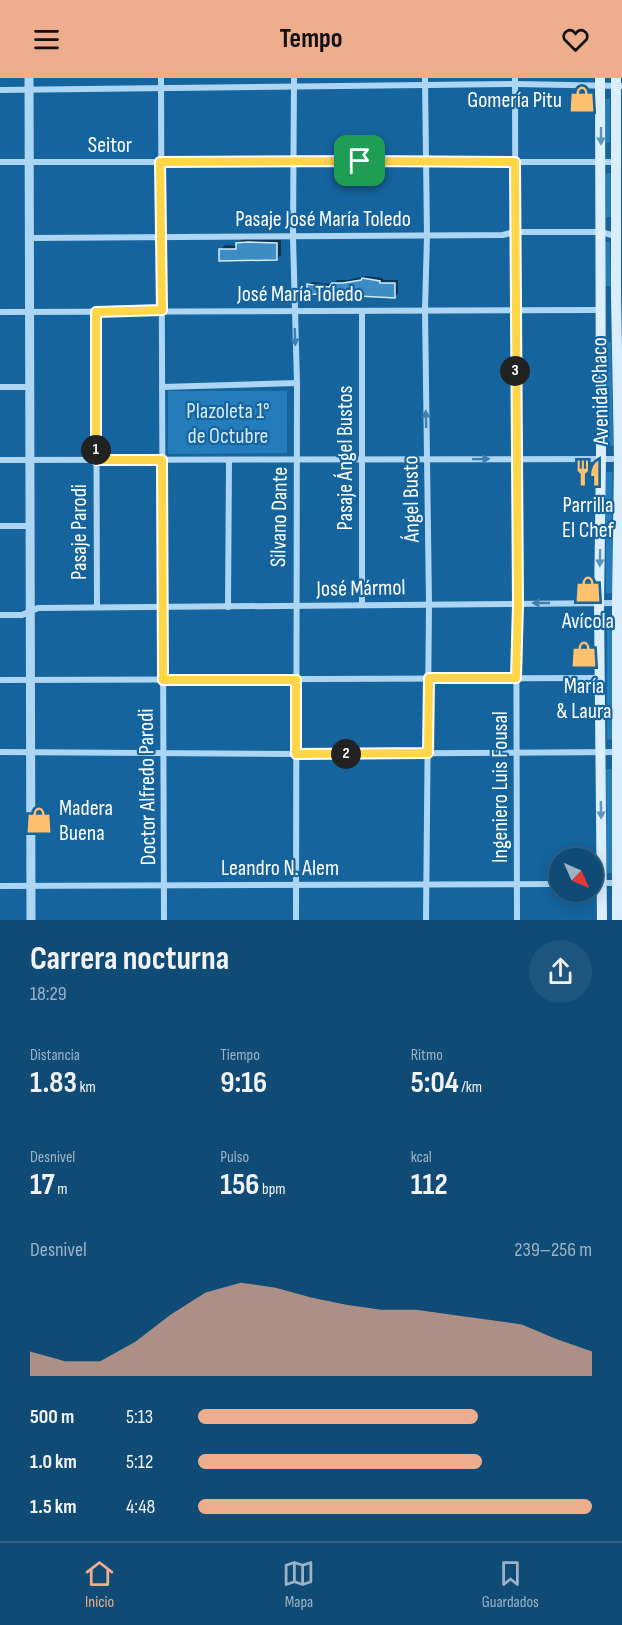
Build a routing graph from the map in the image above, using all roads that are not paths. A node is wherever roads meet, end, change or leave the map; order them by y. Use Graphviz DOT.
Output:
graph roads {
  1 [pos="29,78"];
  2 [pos="160,78"];
  3 [pos="294,78"];
  4 [pos="515,81"];
  5 [pos="425,82"];
  6 [pos="600,82"];
  7 [pos="618,83"];
  8 [pos="294,86"];
  9 [pos="161,87"];
  10 [pos="29,89"];
  11 [pos="0,90"];
  12 [pos="294,161"];
  13 [pos="426,161"];
  14 [pos="0,162"];
  15 [pos="29,162"];
  16 [pos="160,162"];
  17 [pos="515,162"];
  18 [pos="600,162"];
  19 [pos="615,162"];
  20 [pos="514,232"];
  21 [pos="600,232"];
  22 [pos="161,236"];
  23 [pos="427,236"];
  24 [pos="616,236"];
  25 [pos="293,237"];
  26 [pos="29,238"];
  27 [pos="619,296"];
  28 [pos="162,310"];
  29 [pos="425,310"];
  30 [pos="515,310"];
  31 [pos="600,310"];
  32 [pos="294,311"];
  33 [pos="362,311"];
  34 [pos="0,312"];
  35 [pos="29,312"];
  36 [pos="96,312"];
  37 [pos="620,324"];
  38 [pos="297,383"];
  39 [pos="0,387"];
  40 [pos="29,387"];
  41 [pos="162,387"];
  42 [pos="620,390"];
  43 [pos="601,457"];
  44 [pos="516,458"];
  45 [pos="362,459"];
  46 [pos="621,459"];
  47 [pos="0,460"];
  48 [pos="30,460"];
  49 [pos="96,460"];
  50 [pos="162,460"];
  51 [pos="229,460"];
  52 [pos="297,460"];
  53 [pos="427,460"];
  54 [pos="0,526"];
  55 [pos="30,526"];
  56 [pos="599,603"];
  57 [pos="619,603"];
  58 [pos="429,604"];
  59 [pos="518,604"];
  60 [pos="362,605"];
  61 [pos="295,606"];
  62 [pos="97,607"];
  63 [pos="228,607"];
  64 [pos="163,608"];
  65 [pos="29,612"];
  66 [pos="0,615"];
  67 [pos="429,678"];
  68 [pos="516,678"];
  69 [pos="601,678"];
  70 [pos="0,680"];
  71 [pos="30,680"];
  72 [pos="163,680"];
  73 [pos="296,680"];
  74 [pos="0,752"];
  75 [pos="30,752"];
  76 [pos="517,752"];
  77 [pos="600,752"];
  78 [pos="620,752"];
  79 [pos="162,753"];
  80 [pos="428,753"];
  81 [pos="296,754"];
  82 [pos="598,848"];
  83 [pos="619,883"];
  84 [pos="296,884"];
  85 [pos="517,884"];
  86 [pos="549,884"];
  87 [pos="603,884"];
  88 [pos="165,885"];
  89 [pos="426,885"];
  90 [pos="0,886"];
  91 [pos="31,886"];
  92 [pos="600,902"];
  93 [pos="31,920"];
  94 [pos="164,920"];
  95 [pos="296,920"];
  96 [pos="426,920"];
  97 [pos="517,920"];
  98 [pos="602,920"];
  99 [pos="617,920"];
  1 -- 10 [label="street"];
  2 -- 9 [label="street, Doctor Alfredo Parodi"];
  3 -- 8 [label="street, Silvano Dante"];
  4 -- 5 [label="street"];
  4 -- 6 [label="street"];
  4 -- 17 [label="street, Ingeniero Luis Fousal"];
  5 -- 8 [label="street"];
  5 -- 13 [label="street, Ángel Busto"];
  6 -- 7 [label="street"];
  6 -- 18 [label="main road, Avenida Chaco, one-way"];
  7 -- 19 [label="main road, Avenida Chaco"];
  8 -- 9 [label="street"];
  8 -- 12 [label="street, Silvano Dante"];
  9 -- 10 [label="street"];
  9 -- 16 [label="street, Doctor Alfredo Parodi"];
  10 -- 11 [label="street"];
  10 -- 15 [label="street"];
  12 -- 13 [label="street, Seitor"];
  12 -- 16 [label="street, Seitor"];
  12 -- 25 [label="street, Silvano Dante"];
  13 -- 17 [label="street, Seitor"];
  13 -- 23 [label="street, Ángel Busto"];
  14 -- 15 [label="street, Seitor"];
  15 -- 16 [label="street, Seitor"];
  15 -- 26 [label="street"];
  16 -- 22 [label="street, Doctor Alfredo Parodi"];
  17 -- 18 [label="street, Seitor"];
  17 -- 20 [label="street, Ingeniero Luis Fousal"];
  18 -- 19 [label="street, Seitor"];
  18 -- 21 [label="main road, Avenida Chaco"];
  19 -- 24 [label="main road, Avenida Chaco"];
  20 -- 21 [label="street, Pasaje José María Toledo"];
  20 -- 23 [label="street, Pasaje José María Toledo"];
  20 -- 30 [label="street, Ingeniero Luis Fousal"];
  21 -- 24 [label="street, Pasaje José María Toledo"];
  21 -- 31 [label="main road, Avenida Chaco"];
  22 -- 25 [label="street, Pasaje José María Toledo"];
  22 -- 26 [label="street, Pasaje José María Toledo"];
  22 -- 28 [label="street, Doctor Alfredo Parodi"];
  23 -- 25 [label="street, Pasaje José María Toledo"];
  23 -- 29 [label="street, Ángel Busto"];
  24 -- 27 [label="main road, Avenida Chaco"];
  25 -- 32 [label="street, Silvano Dante"];
  26 -- 35 [label="street"];
  27 -- 31 [label="main road"];
  27 -- 37 [label="main road, Avenida Chaco"];
  28 -- 32 [label="street, José María Toledo"];
  28 -- 36 [label="street, José María Toledo"];
  28 -- 41 [label="street, Doctor Alfredo Parodi"];
  29 -- 30 [label="street, José María Toledo"];
  29 -- 33 [label="street, José María Toledo"];
  53 -- 29 [label="street, Ángel Busto, one-way"];
  30 -- 31 [label="street, José María Toledo"];
  30 -- 44 [label="street, Ingeniero Luis Fousal"];
  31 -- 37 [label="main road"];
  31 -- 43 [label="main road, Avenida Chaco"];
  32 -- 33 [label="street, José María Toledo"];
  32 -- 38 [label="street, Silvano Dante, one-way"];
  33 -- 45 [label="street, Pasaje Ángel Bustos"];
  34 -- 35 [label="street, José María Toledo"];
  35 -- 36 [label="street, José María Toledo"];
  35 -- 40 [label="street"];
  36 -- 49 [label="street, Pasaje Parodi"];
  37 -- 42 [label="main road, Avenida Chaco"];
  38 -- 41 [label="street"];
  38 -- 52 [label="street, Silvano Dante"];
  39 -- 40 [label="street"];
  40 -- 48 [label="street"];
  41 -- 50 [label="street, Doctor Alfredo Parodi"];
  42 -- 46 [label="main road, Avenida Chaco"];
  43 -- 44 [label="street"];
  43 -- 46 [label="street"];
  43 -- 56 [label="main road, Avenida Chaco, one-way"];
  53 -- 44 [label="street, one-way"];
  44 -- 59 [label="street, Ingeniero Luis Fousal"];
  45 -- 52 [label="street"];
  45 -- 53 [label="street"];
  45 -- 60 [label="street, Pasaje Ángel Bustos"];
  46 -- 57 [label="main road, Avenida Chaco"];
  47 -- 48 [label="street"];
  48 -- 49 [label="street"];
  48 -- 55 [label="street"];
  49 -- 50 [label="street"];
  49 -- 62 [label="street, Pasaje Parodi"];
  50 -- 51 [label="street"];
  50 -- 64 [label="street, Doctor Alfredo Parodi"];
  51 -- 52 [label="street"];
  51 -- 63 [label="street"];
  52 -- 61 [label="street, Silvano Dante"];
  53 -- 58 [label="street, Ángel Busto"];
  54 -- 55 [label="street"];
  55 -- 65 [label="street"];
  56 -- 57 [label="street, José Mármol"];
  56 -- 59 [label="street, José Mármol, one-way"];
  56 -- 69 [label="main road, Avenida Chaco"];
  57 -- 78 [label="main road, Avenida Chaco"];
  58 -- 59 [label="street, José Mármol"];
  58 -- 60 [label="street, José Mármol"];
  58 -- 67 [label="street, Ángel Busto"];
  59 -- 68 [label="street, Ingeniero Luis Fousal"];
  60 -- 61 [label="street, José Mármol"];
  61 -- 63 [label="street, José Mármol"];
  61 -- 73 [label="street, Silvano Dante"];
  62 -- 64 [label="street, José Mármol"];
  62 -- 65 [label="street, José Mármol"];
  63 -- 64 [label="street, José Mármol"];
  64 -- 72 [label="street, Doctor Alfredo Parodi"];
  65 -- 66 [label="street, José Mármol"];
  65 -- 71 [label="street"];
  67 -- 68 [label="street"];
  67 -- 73 [label="street"];
  67 -- 80 [label="street, Ángel Busto"];
  68 -- 69 [label="street"];
  68 -- 76 [label="street, Ingeniero Luis Fousal"];
  69 -- 77 [label="main road, Avenida Chaco"];
  70 -- 71 [label="street"];
  71 -- 72 [label="street"];
  71 -- 75 [label="street"];
  72 -- 73 [label="street"];
  72 -- 79 [label="street, Doctor Alfredo Parodi"];
  73 -- 81 [label="street, Silvano Dante"];
  74 -- 75 [label="street"];
  75 -- 79 [label="street"];
  75 -- 91 [label="street"];
  76 -- 77 [label="street"];
  76 -- 80 [label="street"];
  76 -- 85 [label="street, Ingeniero Luis Fousal"];
  77 -- 78 [label="street"];
  77 -- 82 [label="main road, Avenida Chaco, one-way"];
  78 -- 83 [label="main road, Avenida Chaco"];
  79 -- 81 [label="street"];
  79 -- 88 [label="street, Doctor Alfredo Parodi"];
  80 -- 81 [label="street"];
  80 -- 89 [label="street, Ángel Busto"];
  81 -- 84 [label="street, Silvano Dante"];
  83 -- 87 [label="street"];
  83 -- 99 [label="main road, Avenida Chaco"];
  84 -- 88 [label="street, Leandro N. Alem"];
  84 -- 89 [label="street, Leandro N. Alem"];
  84 -- 95 [label="street, Silvano Dante"];
  85 -- 86 [label="street, Leandro N. Alem"];
  85 -- 89 [label="street, Leandro N. Alem"];
  85 -- 97 [label="street, Ingeniero Luis Fousal"];
  88 -- 91 [label="street, Leandro N. Alem"];
  88 -- 94 [label="street, Doctor Alfredo Parodi"];
  89 -- 96 [label="street, Ángel Busto"];
  90 -- 91 [label="street, Leandro N. Alem"];
  91 -- 93 [label="street"];
  92 -- 98 [label="main road, Avenida Chaco"];
}
